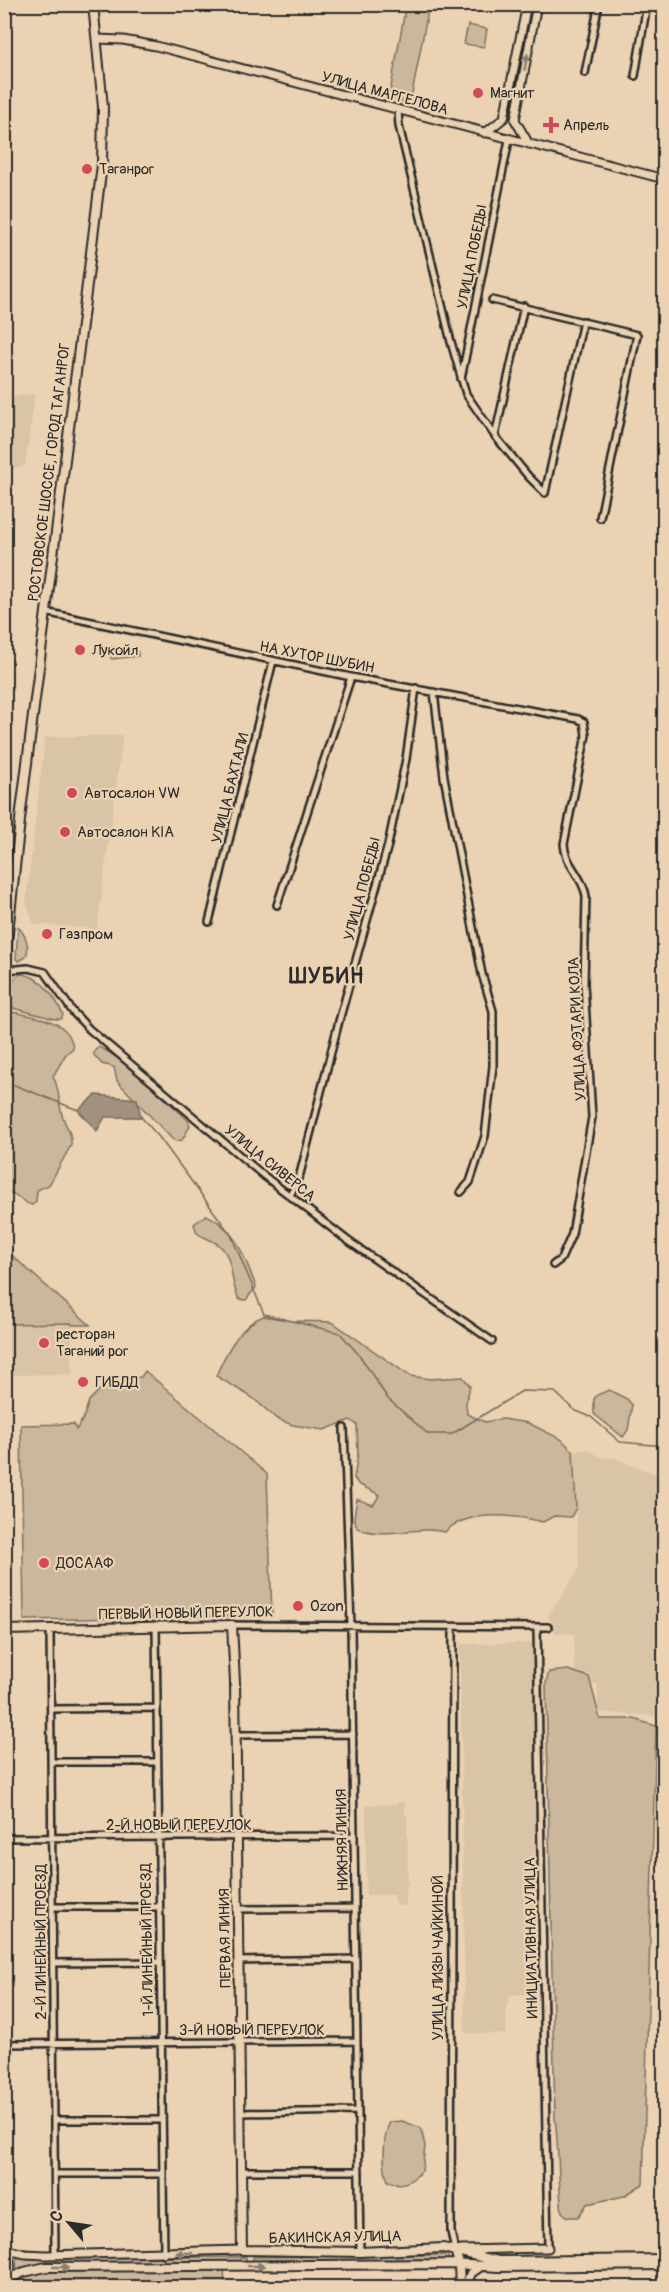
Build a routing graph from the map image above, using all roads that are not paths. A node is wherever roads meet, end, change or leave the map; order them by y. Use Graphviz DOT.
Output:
graph roads {
  1 [pos="88,4"];
  2 [pos="93,4"];
  3 [pos="527,4"];
  4 [pos="537,4"];
  5 [pos="599,4"];
  6 [pos="647,4"];
  7 [pos="94,40"];
  8 [pos="585,73"];
  9 [pos="635,76"];
  10 [pos="398,110"];
  11 [pos="504,118"];
  12 [pos="515,120"];
  13 [pos="485,133"];
  14 [pos="509,140"];
  15 [pos="529,144"];
  16 [pos="664,179"];
  17 [pos="492,300"];
  18 [pos="524,306"];
  19 [pos="583,321"];
  20 [pos="461,381"];
  21 [pos="495,436"];
  22 [pos="600,518"];
  23 [pos="43,612"];
  24 [pos="273,661"];
  25 [pos="351,677"];
  26 [pos="416,688"];
  27 [pos="434,692"];
  28 [pos="584,722"];
  29 [pos="278,905"];
  30 [pos="209,921"];
  31 [pos="4,922"];
  32 [pos="6,970"];
  33 [pos="4,1010"];
  34 [pos="461,1192"];
  35 [pos="290,1196"];
  36 [pos="553,1265"];
  37 [pos="492,1341"];
  38 [pos="344,1428"];
  39 [pos="232,1625"];
  40 [pos="156,1626"];
  41 [pos="351,1626"];
  42 [pos="453,1626"];
  43 [pos="537,1627"];
  44 [pos="548,1627"];
  45 [pos="50,1629"];
  46 [pos="4,1630"];
  47 [pos="156,1708"];
  48 [pos="51,1709"];
  49 [pos="353,1734"];
  50 [pos="236,1735"];
  51 [pos="51,1762"];
  52 [pos="157,1762"];
  53 [pos="237,1836"];
  54 [pos="354,1836"];
  55 [pos="158,1837"];
  56 [pos="4,1838"];
  57 [pos="52,1838"];
  58 [pos="159,1906"];
  59 [pos="52,1907"];
  60 [pos="355,1908"];
  61 [pos="238,1909"];
  62 [pos="355,1959"];
  63 [pos="238,1961"];
  64 [pos="159,1962"];
  65 [pos="53,1963"];
  66 [pos="239,2042"];
  67 [pos="356,2042"];
  68 [pos="4,2043"];
  69 [pos="53,2043"];
  70 [pos="161,2043"];
  71 [pos="357,2111"];
  72 [pos="240,2113"];
  73 [pos="54,2120"];
  74 [pos="162,2120"];
  75 [pos="241,2171"];
  76 [pos="359,2171"];
  77 [pos="55,2174"];
  78 [pos="163,2174"];
  79 [pos="548,2248"];
  80 [pos="4,2250"];
  81 [pos="242,2250"];
  82 [pos="455,2250"];
  83 [pos="360,2252"];
  84 [pos="55,2254"];
  85 [pos="164,2254"];
  86 [pos="664,2259"];
  87 [pos="488,2260"];
  88 [pos="654,2263"];
  89 [pos="459,2264"];
  90 [pos="664,2265"];
  91 [pos="5,2281"];
  92 [pos="460,2288"];
  93 [pos="465,2288"];
  1 -- 7 [label="main road, РОСТОВСКОЕ ШОССЕ, ГОРОД ТАГАНРОГ"];
  2 -- 7 [label="main road, РОСТОВСКОЕ ШОССЕ, ГОРОД ТАГАНРОГ"];
  3 -- 11 [label="street"];
  12 -- 4 [label="street, one-way"];
  5 -- 8 [label="street"];
  6 -- 9 [label="street"];
  7 -- 10 [label="street, УЛИЦА МАРГЕЛОВА"];
  7 -- 23 [label="main road, РОСТОВСКОЕ ШОССЕ, ГОРОД ТАГАНРОГ"];
  10 -- 13 [label="street, УЛИЦА МАРГЕЛОВА"];
  10 -- 20 [label="street"];
  11 -- 12 [label="street"];
  11 -- 13 [label="street"];
  12 -- 15 [label="street"];
  13 -- 14 [label="street, УЛИЦА МАРГЕЛОВА"];
  14 -- 15 [label="street, УЛИЦА МАРГЕЛОВА"];
  14 -- 20 [label="street, УЛИЦА ПОБЕДЫ"];
  15 -- 16 [label="street, УЛИЦА МАРГЕЛОВА"];
  17 -- 18 [label="street"];
  18 -- 19 [label="street"];
  18 -- 21 [label="street"];
  19 -- 21 [label="street"];
  19 -- 22 [label="street"];
  20 -- 21 [label="street"];
  23 -- 24 [label="street, НА ХУТОР ШУБИН"];
  23 -- 31 [label="main road, РОСТОВСКОЕ ШОССЕ, ГОРОД ТАГАНРОГ"];
  23 -- 32 [label="main road, РОСТОВСКОЕ ШОССЕ, ГОРОД ТАГАНРОГ"];
  24 -- 25 [label="street, НА ХУТОР ШУБИН"];
  24 -- 30 [label="street, УЛИЦА БАХТАЛИ"];
  25 -- 26 [label="street, НА ХУТОР ШУБИН"];
  25 -- 29 [label="street"];
  26 -- 27 [label="street, НА ХУТОР ШУБИН"];
  26 -- 35 [label="street, УЛИЦА ПОБЕДЫ"];
  27 -- 28 [label="street, НА ХУТОР ШУБИН"];
  27 -- 34 [label="street"];
  28 -- 36 [label="street, УЛИЦА ФЭТАРИ КОЛА"];
  32 -- 33 [label="main road, РОСТОВСКОЕ ШОССЕ, ГОРОД ТАГАНРОГ"];
  32 -- 35 [label="street, УЛИЦА СИВЕРСА"];
  35 -- 37 [label="street, УЛИЦА СИВЕРСА"];
  38 -- 41 [label="street, НИЖНЯЯ ЛИНИЯ"];
  39 -- 40 [label="main road, ПЕРВЫЙ НОВЫЙ ПЕРЕУЛОК"];
  39 -- 41 [label="street, ПЕРВЫЙ НОВЫЙ ПЕРЕУЛОК"];
  39 -- 50 [label="main road, ПЕРВАЯ ЛИНИЯ"];
  40 -- 45 [label="main road, ПЕРВЫЙ НОВЫЙ ПЕРЕУЛОК"];
  40 -- 47 [label="street, 1-Й ЛИНЕЙНЫЙ ПРОЕЗД"];
  41 -- 42 [label="street, ПЕРВЫЙ НОВЫЙ ПЕРЕУЛОК"];
  41 -- 49 [label="street, НИЖНЯЯ ЛИНИЯ"];
  42 -- 43 [label="street, ПЕРВЫЙ НОВЫЙ ПЕРЕУЛОК"];
  42 -- 82 [label="street, УЛИЦА ЛИЗЫ ЧАЙКИНОЙ"];
  43 -- 44 [label="street, ПЕРВЫЙ НОВЫЙ ПЕРЕУЛОК"];
  43 -- 79 [label="street, ИНИЦИАТИВНАЯ УЛИЦА"];
  45 -- 46 [label="main road, ПЕРВЫЙ НОВЫЙ ПЕРЕУЛОК"];
  45 -- 48 [label="street, 2-Й ЛИНЕЙНЫЙ ПРОЕЗД"];
  47 -- 48 [label="street"];
  47 -- 52 [label="street, 1-Й ЛИНЕЙНЫЙ ПРОЕЗД"];
  48 -- 51 [label="street, 2-Й ЛИНЕЙНЫЙ ПРОЕЗД"];
  49 -- 50 [label="street"];
  49 -- 54 [label="street, НИЖНЯЯ ЛИНИЯ"];
  50 -- 53 [label="main road, ПЕРВАЯ ЛИНИЯ"];
  51 -- 52 [label="street"];
  51 -- 57 [label="street, 2-Й ЛИНЕЙНЫЙ ПРОЕЗД"];
  52 -- 55 [label="street, 1-Й ЛИНЕЙНЫЙ ПРОЕЗД"];
  53 -- 54 [label="street, 2-Й НОВЫЙ ПЕРЕУЛОК"];
  53 -- 55 [label="street, 2-Й НОВЫЙ ПЕРЕУЛОК"];
  53 -- 61 [label="main road, ПЕРВАЯ ЛИНИЯ"];
  54 -- 60 [label="street, НИЖНЯЯ ЛИНИЯ"];
  55 -- 57 [label="street, 2-Й НОВЫЙ ПЕРЕУЛОК"];
  55 -- 58 [label="street, 1-Й ЛИНЕЙНЫЙ ПРОЕЗД"];
  56 -- 57 [label="street, 2-Й НОВЫЙ ПЕРЕУЛОК"];
  57 -- 59 [label="street, 2-Й ЛИНЕЙНЫЙ ПРОЕЗД"];
  58 -- 59 [label="street"];
  58 -- 64 [label="street, 1-Й ЛИНЕЙНЫЙ ПРОЕЗД"];
  59 -- 65 [label="street, 2-Й ЛИНЕЙНЫЙ ПРОЕЗД"];
  60 -- 61 [label="street"];
  60 -- 62 [label="street, НИЖНЯЯ ЛИНИЯ"];
  61 -- 63 [label="main road, ПЕРВАЯ ЛИНИЯ"];
  62 -- 63 [label="street"];
  62 -- 67 [label="street, НИЖНЯЯ ЛИНИЯ"];
  63 -- 66 [label="main road, ПЕРВАЯ ЛИНИЯ"];
  64 -- 65 [label="street"];
  64 -- 70 [label="street, 1-Й ЛИНЕЙНЫЙ ПРОЕЗД"];
  65 -- 69 [label="street, 2-Й ЛИНЕЙНЫЙ ПРОЕЗД"];
  66 -- 67 [label="street, 3-Й НОВЫЙ ПЕРЕУЛОК"];
  66 -- 70 [label="street, 3-Й НОВЫЙ ПЕРЕУЛОК"];
  66 -- 72 [label="main road, ПЕРВАЯ ЛИНИЯ"];
  67 -- 71 [label="street, НИЖНЯЯ ЛИНИЯ"];
  68 -- 69 [label="street, 3-Й НОВЫЙ ПЕРЕУЛОК"];
  69 -- 70 [label="street, 3-Й НОВЫЙ ПЕРЕУЛОК"];
  69 -- 73 [label="street, 2-Й ЛИНЕЙНЫЙ ПРОЕЗД"];
  70 -- 74 [label="street, 1-Й ЛИНЕЙНЫЙ ПРОЕЗД"];
  71 -- 72 [label="street"];
  71 -- 76 [label="street, НИЖНЯЯ ЛИНИЯ"];
  72 -- 75 [label="main road, ПЕРВАЯ ЛИНИЯ"];
  73 -- 74 [label="street"];
  73 -- 77 [label="street, 2-Й ЛИНЕЙНЫЙ ПРОЕЗД"];
  74 -- 78 [label="street, 1-Й ЛИНЕЙНЫЙ ПРОЕЗД"];
  75 -- 76 [label="street"];
  75 -- 81 [label="main road, ПЕРВАЯ ЛИНИЯ"];
  76 -- 83 [label="street, НИЖНЯЯ ЛИНИЯ"];
  77 -- 78 [label="street"];
  77 -- 84 [label="street, 2-Й ЛИНЕЙНЫЙ ПРОЕЗД"];
  78 -- 85 [label="street, 1-Й ЛИНЕЙНЫЙ ПРОЕЗД"];
  79 -- 87 [label="street"];
  80 -- 84 [label="street, БАКИНСКАЯ УЛИЦА"];
  80 -- 91 [label="main road"];
  81 -- 83 [label="main road, БАКИНСКАЯ УЛИЦА"];
  81 -- 85 [label="street, БАКИНСКАЯ УЛИЦА, one-way"];
  82 -- 83 [label="main road, БАКИНСКАЯ УЛИЦА"];
  82 -- 87 [label="main road, БАКИНСКАЯ УЛИЦА"];
  82 -- 89 [label="main road, УЛИЦА ЛИЗЫ ЧАЙКИНОЙ"];
  84 -- 85 [label="street, БАКИНСКАЯ УЛИЦА"];
  86 -- 88 [label="main road, БАКИНСКАЯ УЛИЦА"];
  87 -- 88 [label="main road, БАКИНСКАЯ УЛИЦА"];
  87 -- 89 [label="main road, БАКИНСКАЯ УЛИЦА"];
  87 -- 93 [label="main road"];
  88 -- 90 [label="main road, БАКИНСКАЯ УЛИЦА"];
  91 -- 89 [label="main road, БАКИНСКАЯ УЛИЦА, one-way"];
  89 -- 92 [label="main road, УЛИЦА ЛИЗЫ ЧАЙКИНОЙ"];
}
